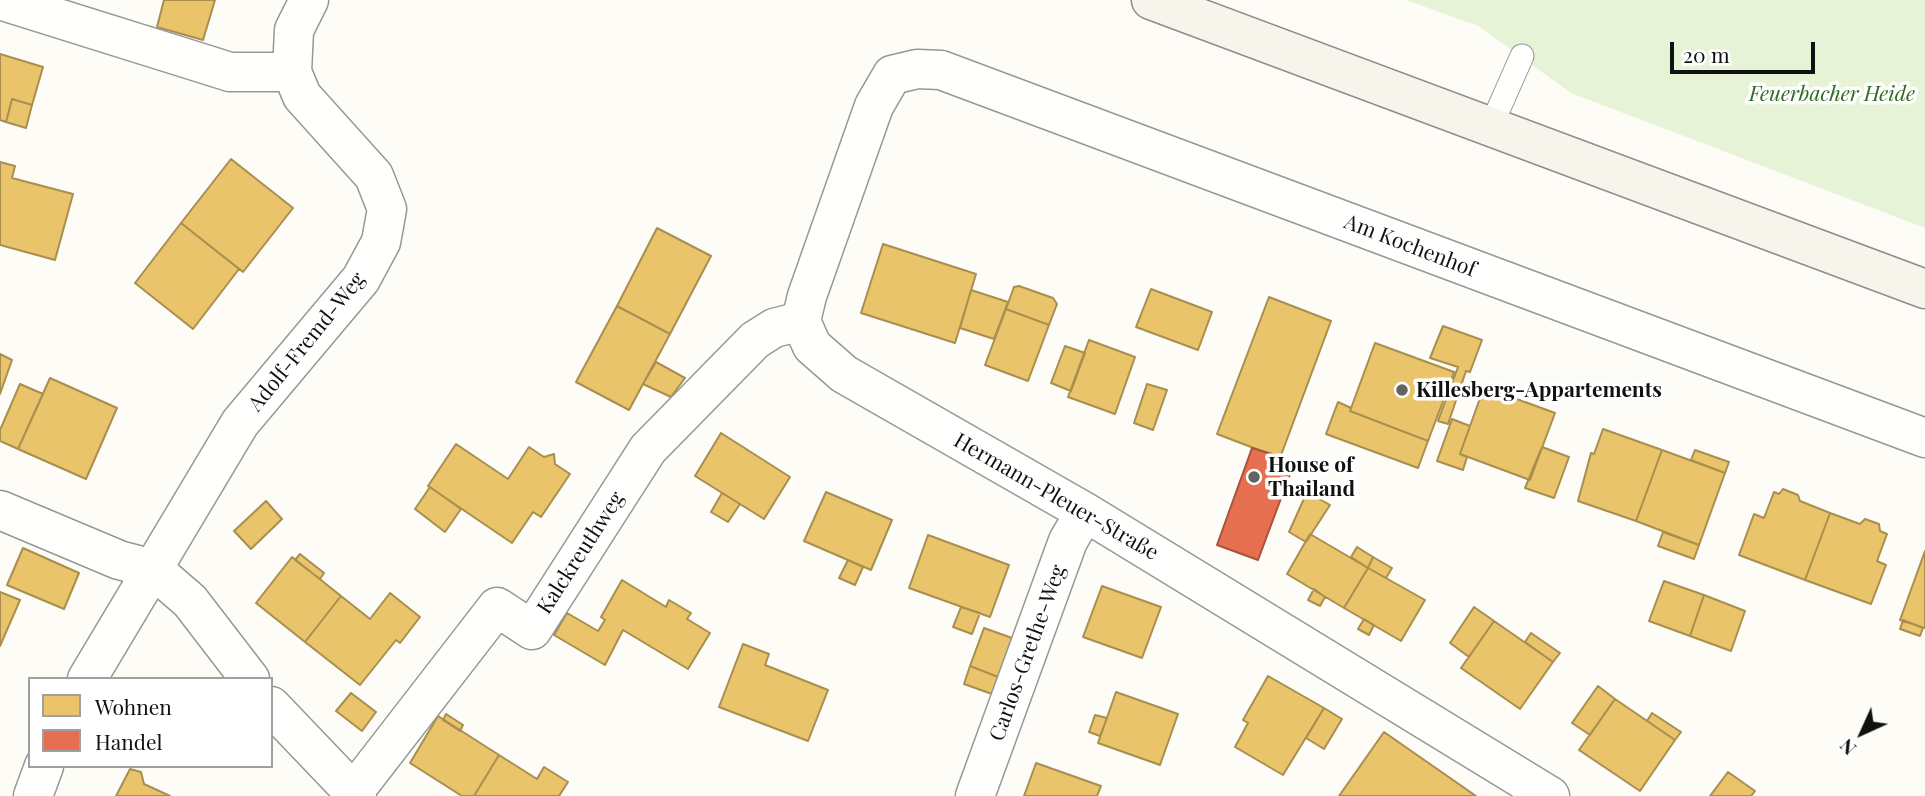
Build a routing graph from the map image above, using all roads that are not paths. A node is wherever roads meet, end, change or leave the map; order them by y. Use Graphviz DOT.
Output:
graph roads {
  1 [pos="0,0"];
  2 [pos="309,0"];
  3 [pos="1151,0"];
  4 [pos="1522,56"];
  5 [pos="292,72"];
  6 [pos="1492,126"];
  7 [pos="1925,289"];
  8 [pos="801,321"];
  9 [pos="1925,438"];
  10 [pos="0,510"];
  11 [pos="1086,512"];
  12 [pos="153,569"];
  13 [pos="88,677"];
  14 [pos="248,677"];
  15 [pos="273,707"];
  16 [pos="43,768"];
  17 [pos="355,794"];
  18 [pos="33,796"];
  19 [pos="975,796"];
  20 [pos="1550,796"];
  1 -- 5 [label="street"];
  2 -- 5 [label="street"];
  3 -- 6 [label="main road"];
  4 -- 6 [label="lane"];
  5 -- 12 [label="street, Adolf-Fremd-Weg"];
  6 -- 7 [label="main road"];
  8 -- 9 [label="street, Am Kochenhof"];
  8 -- 11 [label="street, Hermann-Pleuer-Straße"];
  8 -- 17 [label="street, Kalckreuthweg"];
  10 -- 12 [label="street"];
  11 -- 19 [label="street, Carlos-Grethe-Weg"];
  11 -- 20 [label="street, Hermann-Pleuer-Straße"];
  12 -- 13 [label="street, Adolf-Fremd-Weg"];
  12 -- 14 [label="street"];
  15 -- 17 [label="street"];
  16 -- 18 [label="street"];
}
